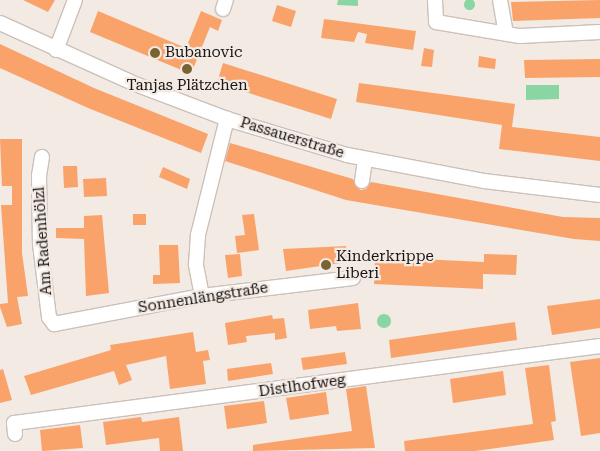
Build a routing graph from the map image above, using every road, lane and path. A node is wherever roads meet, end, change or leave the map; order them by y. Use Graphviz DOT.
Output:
graph roads {
  1 [pos="75,0"];
  2 [pos="435,0"];
  3 [pos="500,0"];
  4 [pos="0,23"];
  5 [pos="600,32"];
  6 [pos="506,33"];
  7 [pos="56,50"];
  8 [pos="226,119"];
  9 [pos="42,157"];
  10 [pos="365,159"];
  11 [pos="362,181"];
  12 [pos="600,195"];
  13 [pos="353,278"];
  14 [pos="202,296"];
  15 [pos="54,324"];
  16 [pos="600,346"];
  17 [pos="15,434"];
  1 -- 7 [label="street"];
  2 -- 6 [label="street"];
  3 -- 6 [label="street"];
  4 -- 7 [label="street, Passauerstraße"];
  5 -- 6 [label="street"];
  7 -- 8 [label="street, Passauerstraße"];
  8 -- 10 [label="street, Passauerstraße"];
  8 -- 14 [label="street"];
  9 -- 15 [label="street, Am Radenhölzl"];
  10 -- 11 [label="street"];
  10 -- 12 [label="street, Passauerstraße"];
  13 -- 14 [label="street, Sonnenlängstraße"];
  14 -- 15 [label="street, Sonnenlängstraße"];
  16 -- 17 [label="street, Distlhofweg"];
}
